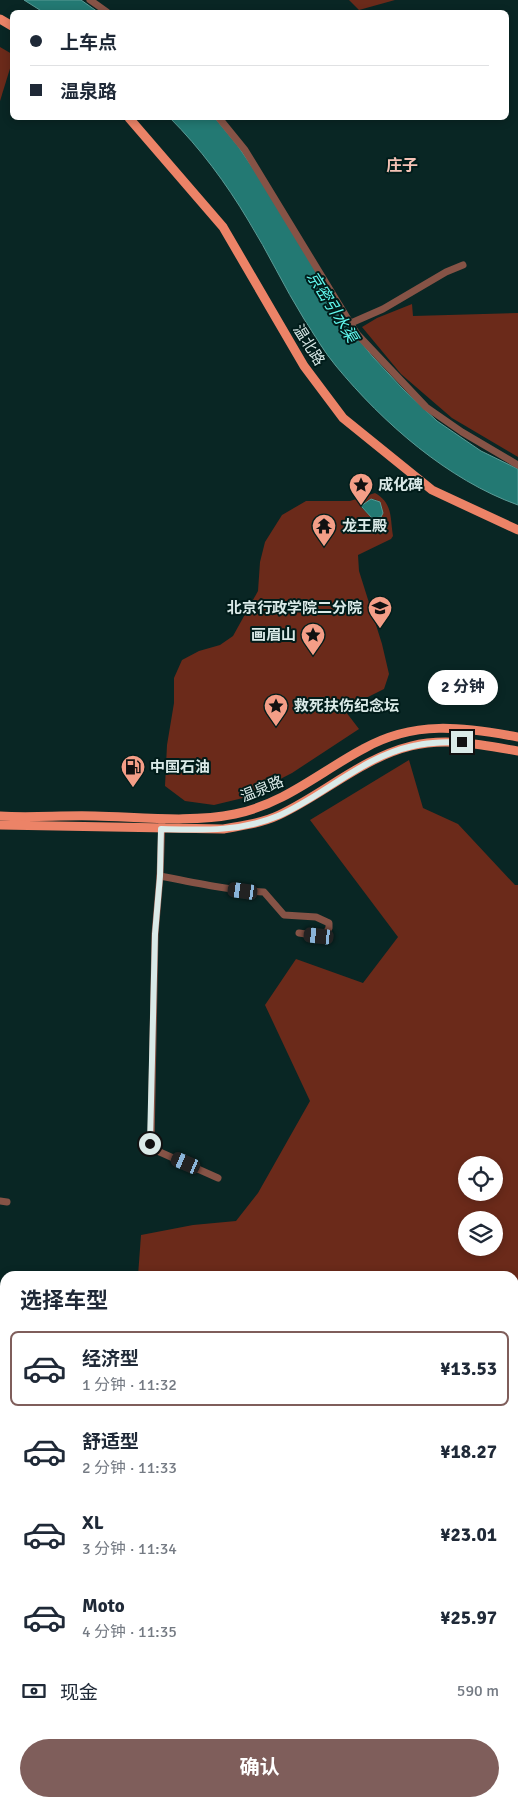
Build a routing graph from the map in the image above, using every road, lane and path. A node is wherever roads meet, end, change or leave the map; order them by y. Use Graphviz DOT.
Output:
graph roads {
  1 [pos="90,0"];
  2 [pos="104,10"];
  3 [pos="131,120"];
  4 [pos="221,120"];
  5 [pos="463,265"];
  6 [pos="351,322"];
  7 [pos="518,464"];
  8 [pos="518,530"];
  9 [pos="518,737"];
  10 [pos="518,751"];
  11 [pos="0,816"];
  12 [pos="162,818"];
  13 [pos="0,825"];
  14 [pos="161,829"];
  15 [pos="160,876"];
  16 [pos="298,933"];
  17 [pos="218,1178"];
  1 -- 2 [label="street"];
  3 -- 8 [label="main road, 温北路"];
  4 -- 6 [label="street"];
  5 -- 6 [label="street"];
  6 -- 7 [label="street"];
  9 -- 12 [label="main road, 温泉路"];
  10 -- 14 [label="main road, 温泉路"];
  11 -- 12 [label="main road, 温泉路"];
  12 -- 14 [label="street"];
  13 -- 14 [label="main road, 温泉路"];
  14 -- 15 [label="street"];
  15 -- 16 [label="street"];
  15 -- 17 [label="street"];
}
